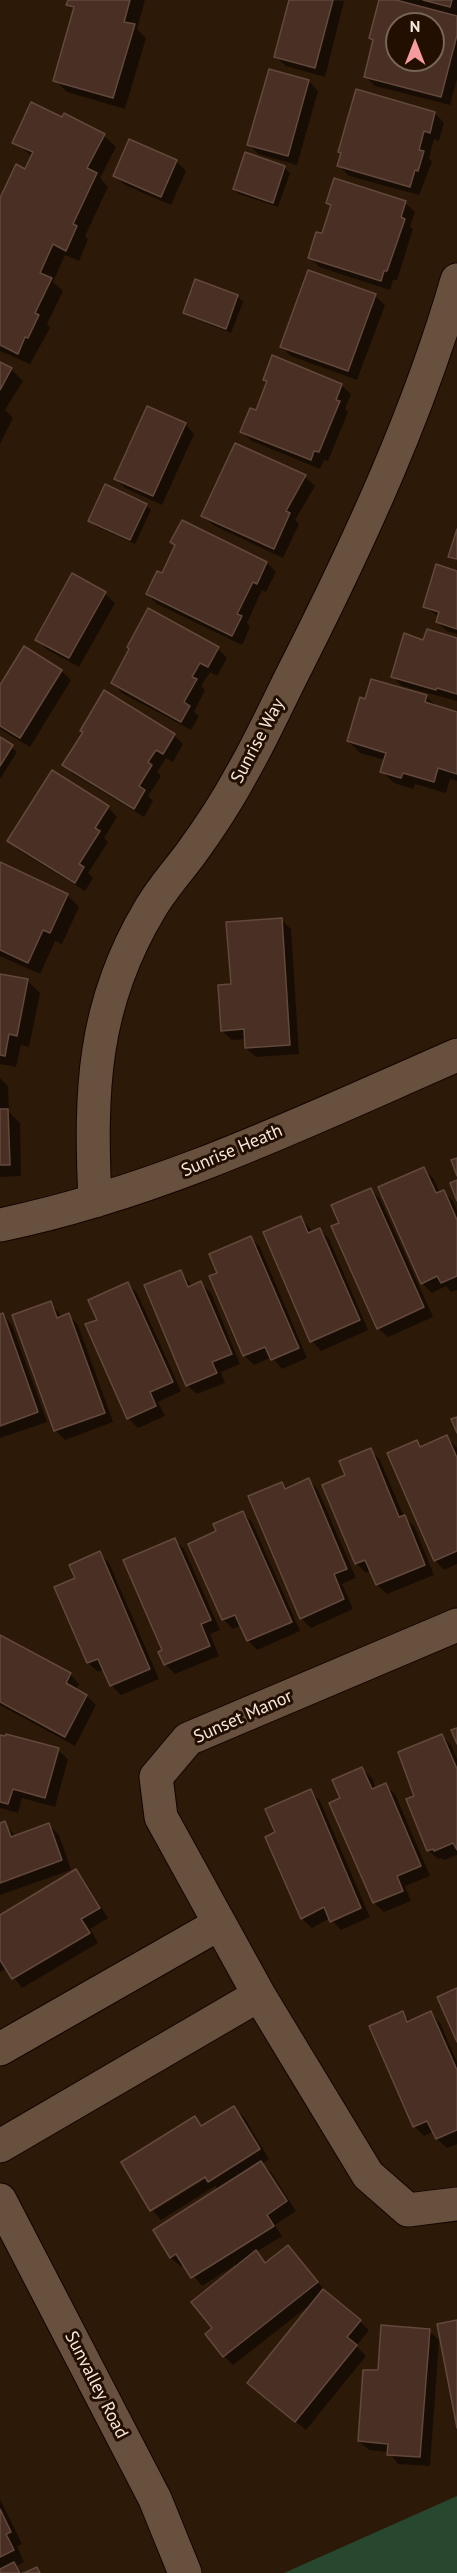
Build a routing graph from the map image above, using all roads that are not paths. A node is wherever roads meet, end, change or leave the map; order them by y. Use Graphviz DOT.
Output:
graph roads {
  1 [pos="457,280"];
  2 [pos="457,1055"];
  3 [pos="95,1201"];
  4 [pos="0,1225"];
  5 [pos="457,1625"];
  6 [pos="219,1924"];
  7 [pos="259,1995"];
  8 [pos="0,2049"];
  9 [pos="0,2146"];
  10 [pos="0,2200"];
  11 [pos="457,2204"];
  12 [pos="185,2573"];
  1 -- 3 [label="street, Sunrise Way"];
  2 -- 3 [label="street, Sunrise Heath"];
  3 -- 4 [label="street, Sunrise Heath"];
  5 -- 6 [label="street, Sunset Manor"];
  6 -- 7 [label="street, Sunset Manor"];
  6 -- 8 [label="street"];
  7 -- 9 [label="street"];
  7 -- 11 [label="street, Sunset Manor"];
  10 -- 12 [label="street, Sunvalley Road"];
}
